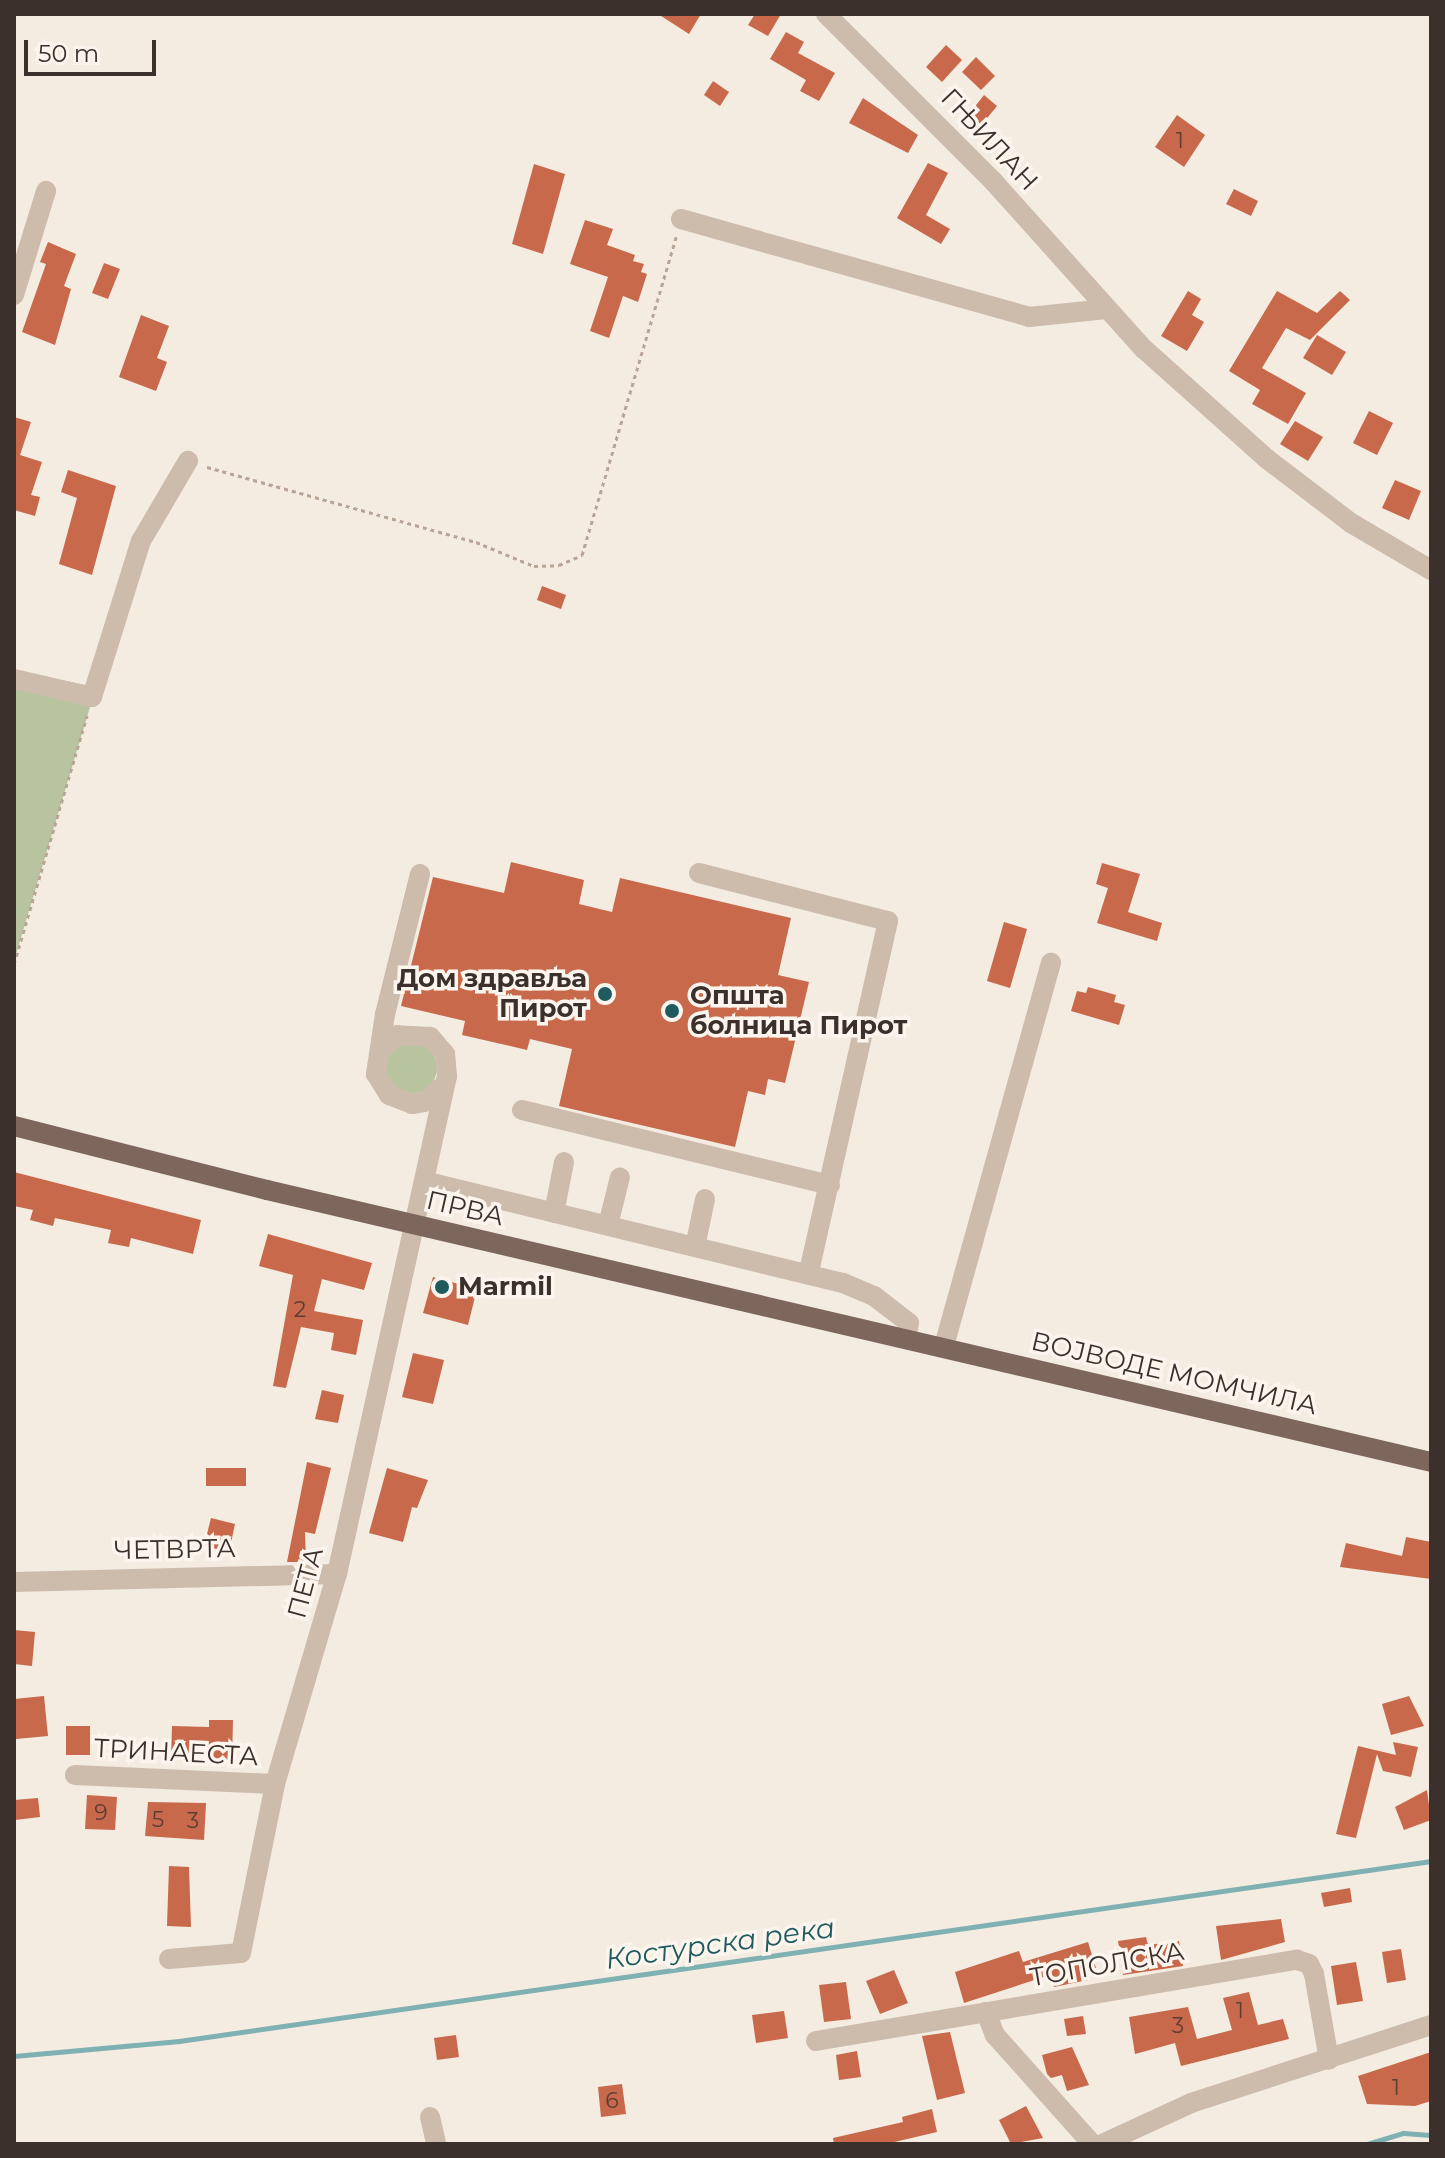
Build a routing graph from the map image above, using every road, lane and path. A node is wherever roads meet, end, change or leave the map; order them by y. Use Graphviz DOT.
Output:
graph roads {
  1 [pos="826,14"];
  2 [pos="46,191"];
  3 [pos="681,219"];
  4 [pos="14,295"];
  5 [pos="1107,309"];
  6 [pos="188,461"];
  7 [pos="1431,570"];
  8 [pos="14,679"];
  9 [pos="92,697"];
  10 [pos="699,873"];
  11 [pos="420,874"];
  12 [pos="1051,963"];
  13 [pos="14,964"];
  14 [pos="381,1050"];
  15 [pos="443,1086"];
  16 [pos="522,1110"];
  17 [pos="14,1126"];
  18 [pos="564,1162"];
  19 [pos="620,1177"];
  20 [pos="424,1181"];
  21 [pos="830,1185"];
  22 [pos="705,1199"];
  23 [pos="554,1213"];
  24 [pos="413,1224"];
  25 [pos="608,1225"];
  26 [pos="695,1247"];
  27 [pos="809,1272"];
  28 [pos="906,1337"];
  29 [pos="944,1346"];
  30 [pos="1431,1462"];
  31 [pos="337,1574"];
  32 [pos="14,1582"];
  33 [pos="75,1775"];
  34 [pos="275,1784"];
  35 [pos="169,1959"];
  36 [pos="986,2012"];
  37 [pos="1431,2025"];
  38 [pos="816,2041"];
  39 [pos="1329,2060"];
  40 [pos="430,2117"];
  41 [pos="436,2144"];
  42 [pos="1092,2144"];
  43 [pos="1102,2144"];
  1 -- 5 [label="street, ГЊИЛАН"];
  2 -- 4 [label="street"];
  3 -- 5 [label="street"];
  3 -- 6 [label="path"];
  5 -- 7 [label="street, ГЊИЛАН"];
  6 -- 9 [label="street"];
  8 -- 9 [label="street"];
  9 -- 13 [label="path"];
  10 -- 21 [label="street"];
  11 -- 14 [label="street"];
  12 -- 29 [label="street"];
  14 -- 15 [label="street"];
  14 -- 15 [label="street"];
  15 -- 20 [label="street, ПЕТА"];
  16 -- 21 [label="street"];
  17 -- 24 [label="main road, ПРВА"];
  18 -- 23 [label="street"];
  19 -- 25 [label="street"];
  20 -- 23 [label="street"];
  20 -- 24 [label="street, ПЕТА"];
  21 -- 27 [label="street"];
  22 -- 26 [label="street"];
  23 -- 25 [label="street"];
  24 -- 28 [label="main road, ПРВА"];
  24 -- 31 [label="street, ПЕТА"];
  25 -- 26 [label="street"];
  26 -- 27 [label="street"];
  27 -- 28 [label="street"];
  28 -- 29 [label="main road, ВОЈВОДЕ МОМЧИЛА"];
  29 -- 30 [label="main road, ВОЈВОДЕ МОМЧИЛА"];
  31 -- 32 [label="street, ЧЕТВРТА"];
  31 -- 34 [label="street, ПЕТА"];
  33 -- 34 [label="street, ТРИНАЕСТА"];
  34 -- 35 [label="street, ПЕТА"];
  36 -- 38 [label="street, ТОПОЛСКА"];
  36 -- 39 [label="street, ТОПОЛСКА"];
  36 -- 42 [label="street"];
  37 -- 39 [label="street"];
  39 -- 43 [label="street"];
  40 -- 41 [label="street"];
}
